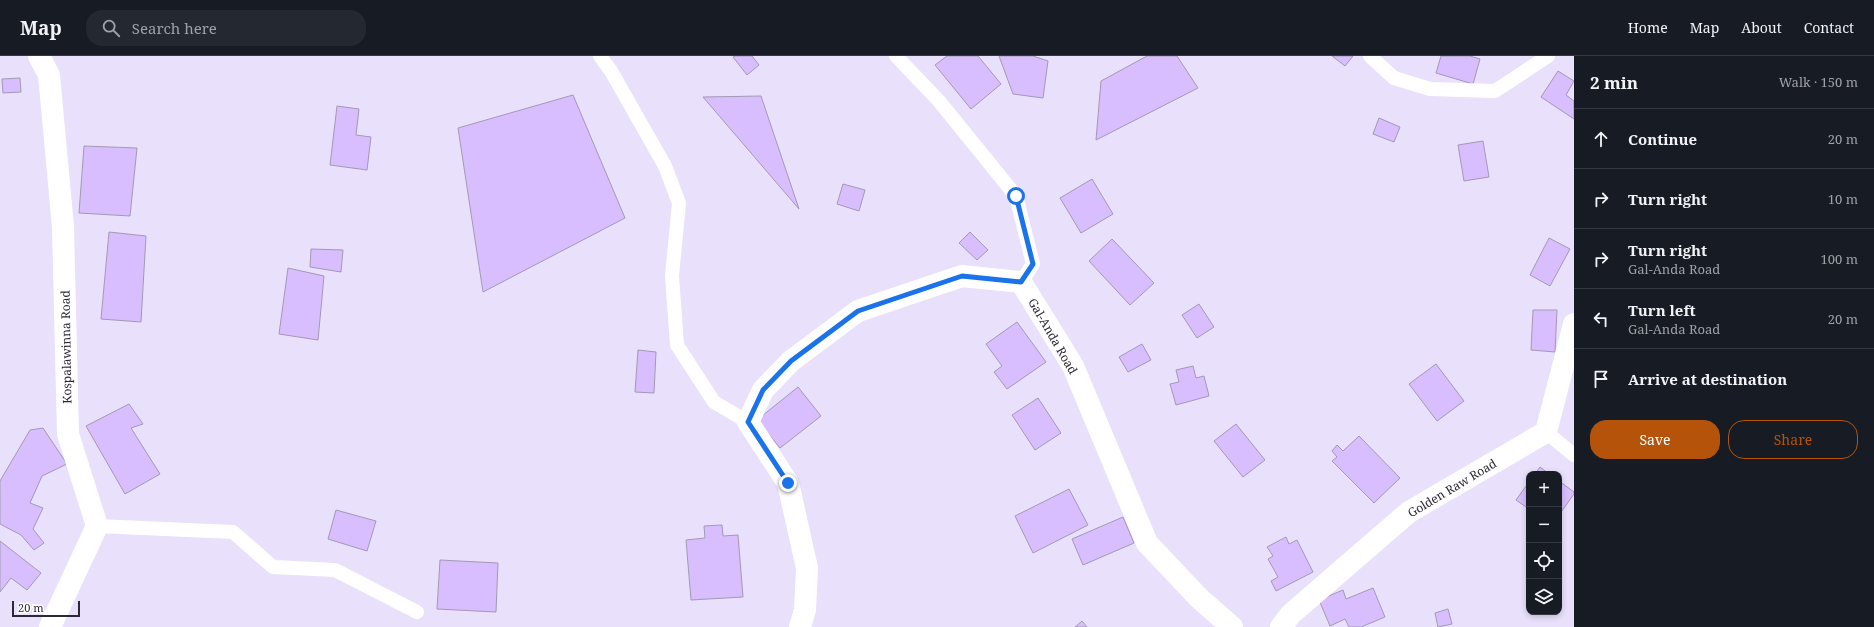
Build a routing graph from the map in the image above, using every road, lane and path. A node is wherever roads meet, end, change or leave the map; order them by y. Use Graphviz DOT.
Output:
graph roads {
  1 [pos="39,56"];
  2 [pos="600,56"];
  3 [pos="896,56"];
  4 [pos="1370,56"];
  5 [pos="1548,56"];
  6 [pos="1021,282"];
  7 [pos="1574,324"];
  8 [pos="748,422"];
  9 [pos="1546,432"];
  10 [pos="1574,454"];
  11 [pos="97,526"];
  12 [pos="417,612"];
  13 [pos="50,627"];
  14 [pos="800,627"];
  15 [pos="1232,627"];
  16 [pos="1281,627"];
  1 -- 11 [label="street, Kospalawinna Road"];
  2 -- 8 [label="lane"];
  3 -- 6 [label="lane"];
  4 -- 5 [label="lane"];
  6 -- 8 [label="street"];
  6 -- 15 [label="street, Gal-Anda Road"];
  7 -- 9 [label="street"];
  8 -- 14 [label="street"];
  9 -- 10 [label="lane"];
  9 -- 16 [label="street, Golden Raw Road"];
  11 -- 12 [label="lane"];
  11 -- 13 [label="street"];
}
